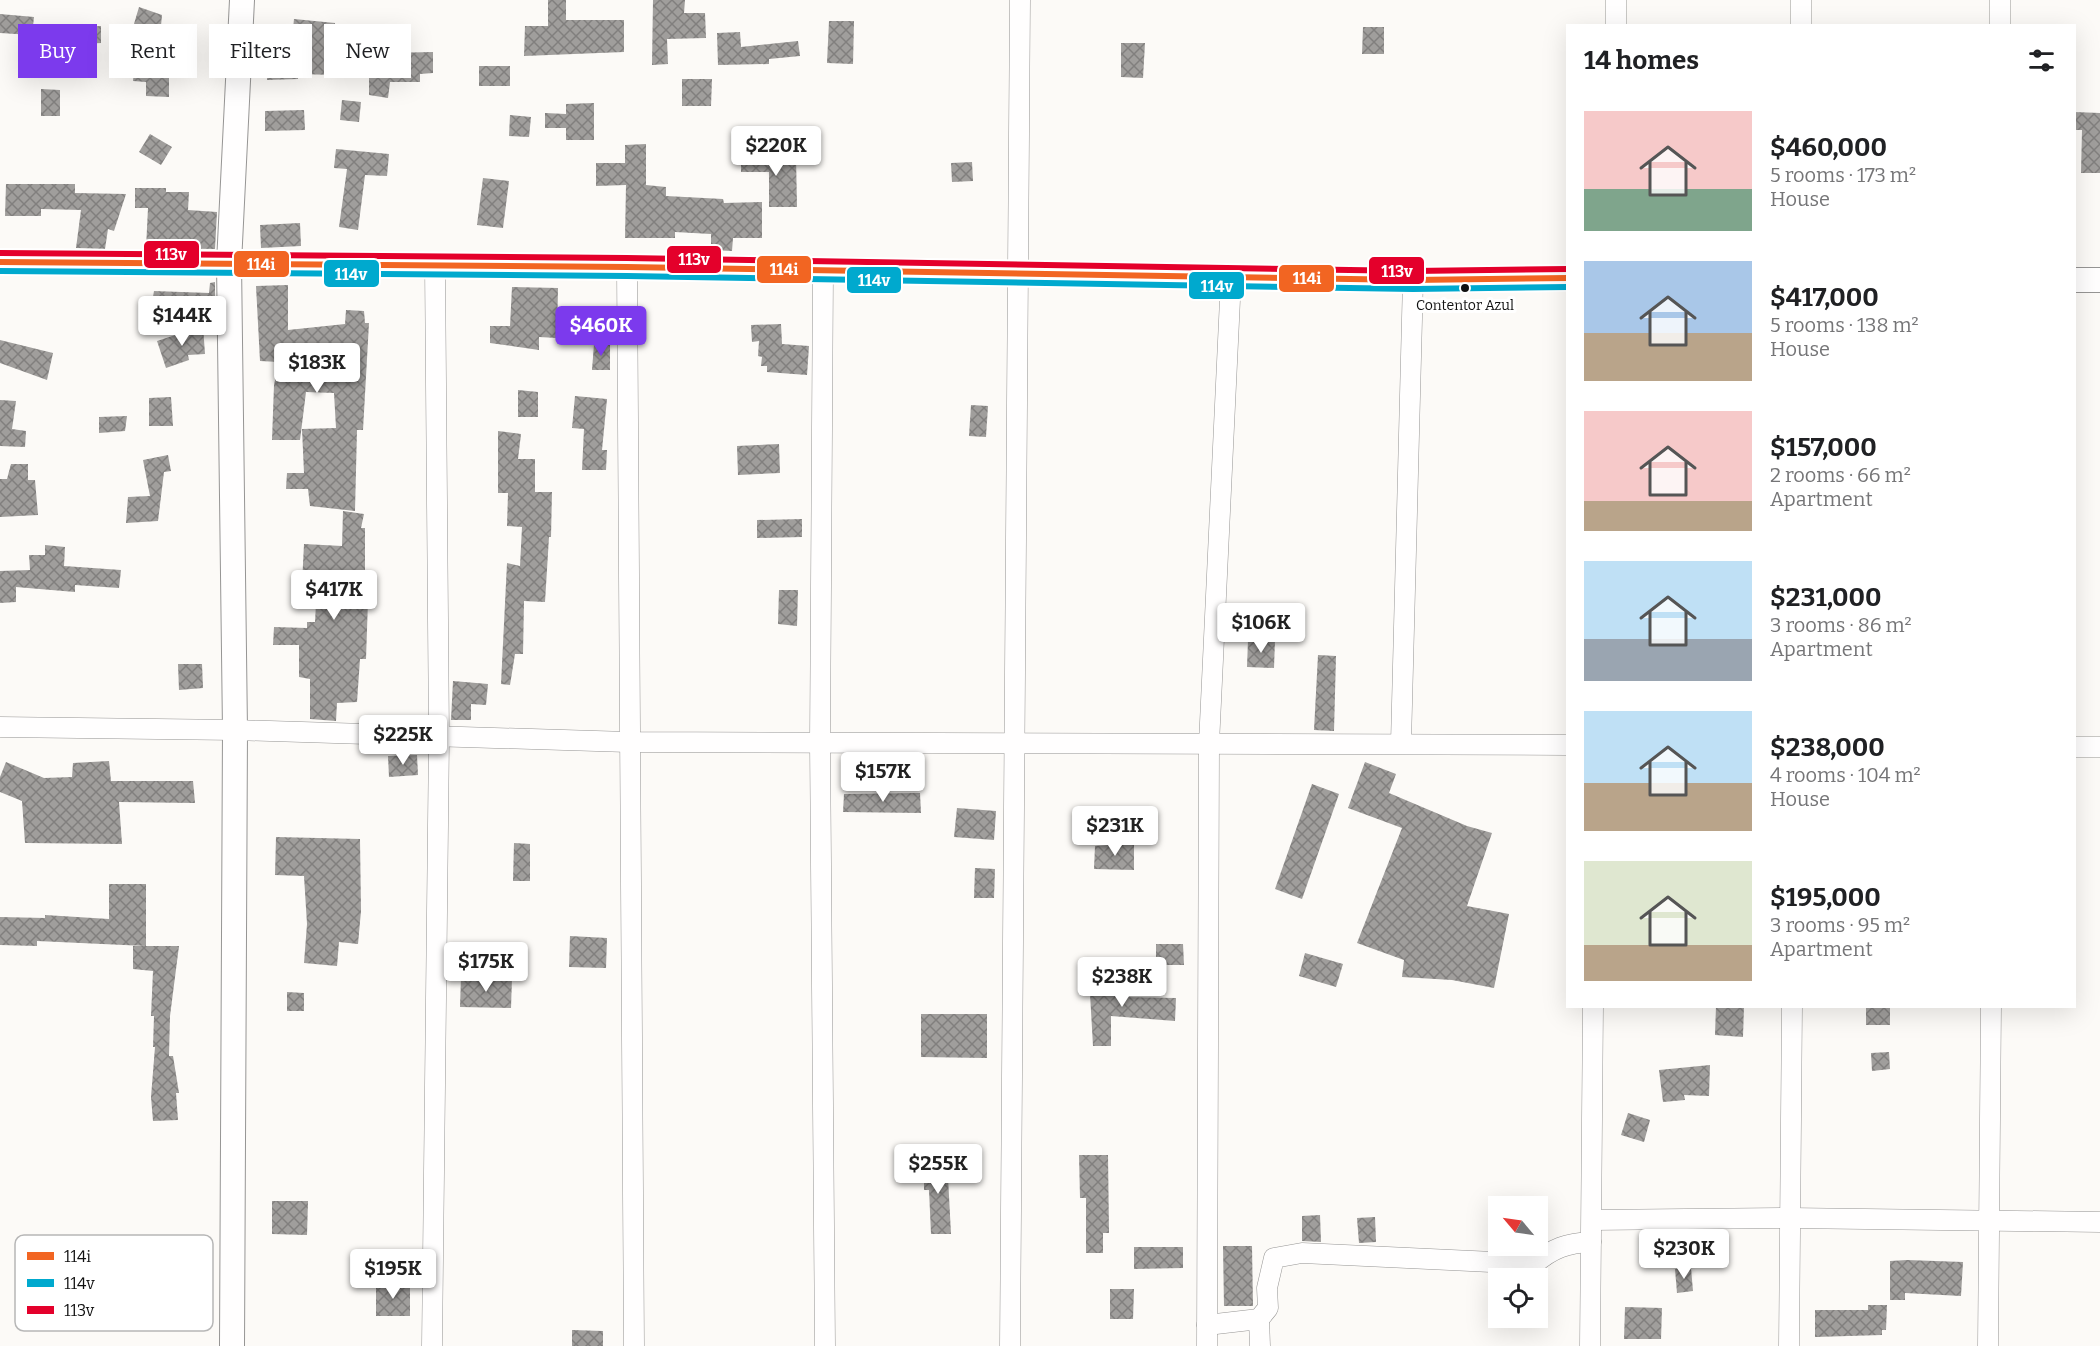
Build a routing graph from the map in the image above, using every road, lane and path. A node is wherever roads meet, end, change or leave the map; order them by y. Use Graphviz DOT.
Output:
graph roads {
  1 [pos="242,0"];
  2 [pos="1020,0"];
  3 [pos="1616,0"];
  4 [pos="1802,0"];
  5 [pos="2000,0"];
  6 [pos="1616,24"];
  7 [pos="1801,24"];
  8 [pos="2000,24"];
  9 [pos="0,262"];
  10 [pos="229,263"];
  11 [pos="435,265"];
  12 [pos="627,267"];
  13 [pos="823,272"];
  14 [pos="1017,273"];
  15 [pos="1231,278"];
  16 [pos="1566,278"];
  17 [pos="2100,279"];
  18 [pos="1413,280"];
  19 [pos="2076,280"];
  20 [pos="0,727"];
  21 [pos="235,730"];
  22 [pos="439,738"];
  23 [pos="628,742"];
  24 [pos="820,742"];
  25 [pos="1016,742"];
  26 [pos="1401,743"];
  27 [pos="1209,744"];
  28 [pos="1566,745"];
  29 [pos="2076,747"];
  30 [pos="2100,747"];
  31 [pos="1593,1008"];
  32 [pos="1791,1008"];
  33 [pos="1991,1008"];
  34 [pos="1790,1218"];
  35 [pos="1592,1220"];
  36 [pos="1990,1221"];
  37 [pos="2100,1222"];
  38 [pos="1592,1242"];
  39 [pos="1259,1319"];
  40 [pos="1207,1326"];
  41 [pos="232,1346"];
  42 [pos="432,1346"];
  43 [pos="634,1346"];
  44 [pos="825,1346"];
  45 [pos="1010,1346"];
  46 [pos="1207,1346"];
  47 [pos="1260,1346"];
  48 [pos="1590,1346"];
  49 [pos="1789,1346"];
  50 [pos="1989,1346"];
  1 -- 10 [label="street"];
  2 -- 14 [label="street"];
  3 -- 6 [label="street"];
  4 -- 7 [label="street"];
  5 -- 8 [label="street"];
  9 -- 10 [label="street"];
  10 -- 11 [label="street"];
  10 -- 21 [label="street"];
  11 -- 12 [label="street"];
  11 -- 22 [label="street"];
  12 -- 13 [label="street"];
  12 -- 23 [label="street"];
  13 -- 14 [label="street"];
  13 -- 24 [label="street"];
  14 -- 15 [label="street"];
  14 -- 25 [label="street"];
  15 -- 18 [label="street"];
  15 -- 27 [label="street"];
  16 -- 18 [label="street"];
  17 -- 19 [label="street"];
  18 -- 26 [label="street"];
  20 -- 21 [label="street"];
  21 -- 22 [label="street"];
  21 -- 41 [label="street"];
  22 -- 23 [label="street"];
  22 -- 42 [label="street"];
  23 -- 24 [label="street"];
  23 -- 43 [label="street"];
  24 -- 25 [label="street"];
  24 -- 44 [label="street"];
  25 -- 27 [label="street"];
  25 -- 45 [label="street"];
  26 -- 27 [label="street"];
  26 -- 28 [label="street"];
  27 -- 40 [label="street"];
  29 -- 30 [label="street"];
  31 -- 35 [label="street"];
  32 -- 34 [label="street"];
  33 -- 36 [label="street"];
  34 -- 35 [label="street"];
  34 -- 36 [label="street"];
  34 -- 49 [label="street"];
  35 -- 38 [label="street"];
  36 -- 37 [label="street"];
  36 -- 50 [label="street"];
  38 -- 39 [label="street"];
  38 -- 48 [label="street"];
  39 -- 40 [label="street"];
  39 -- 47 [label="street"];
  40 -- 46 [label="street"];
}
